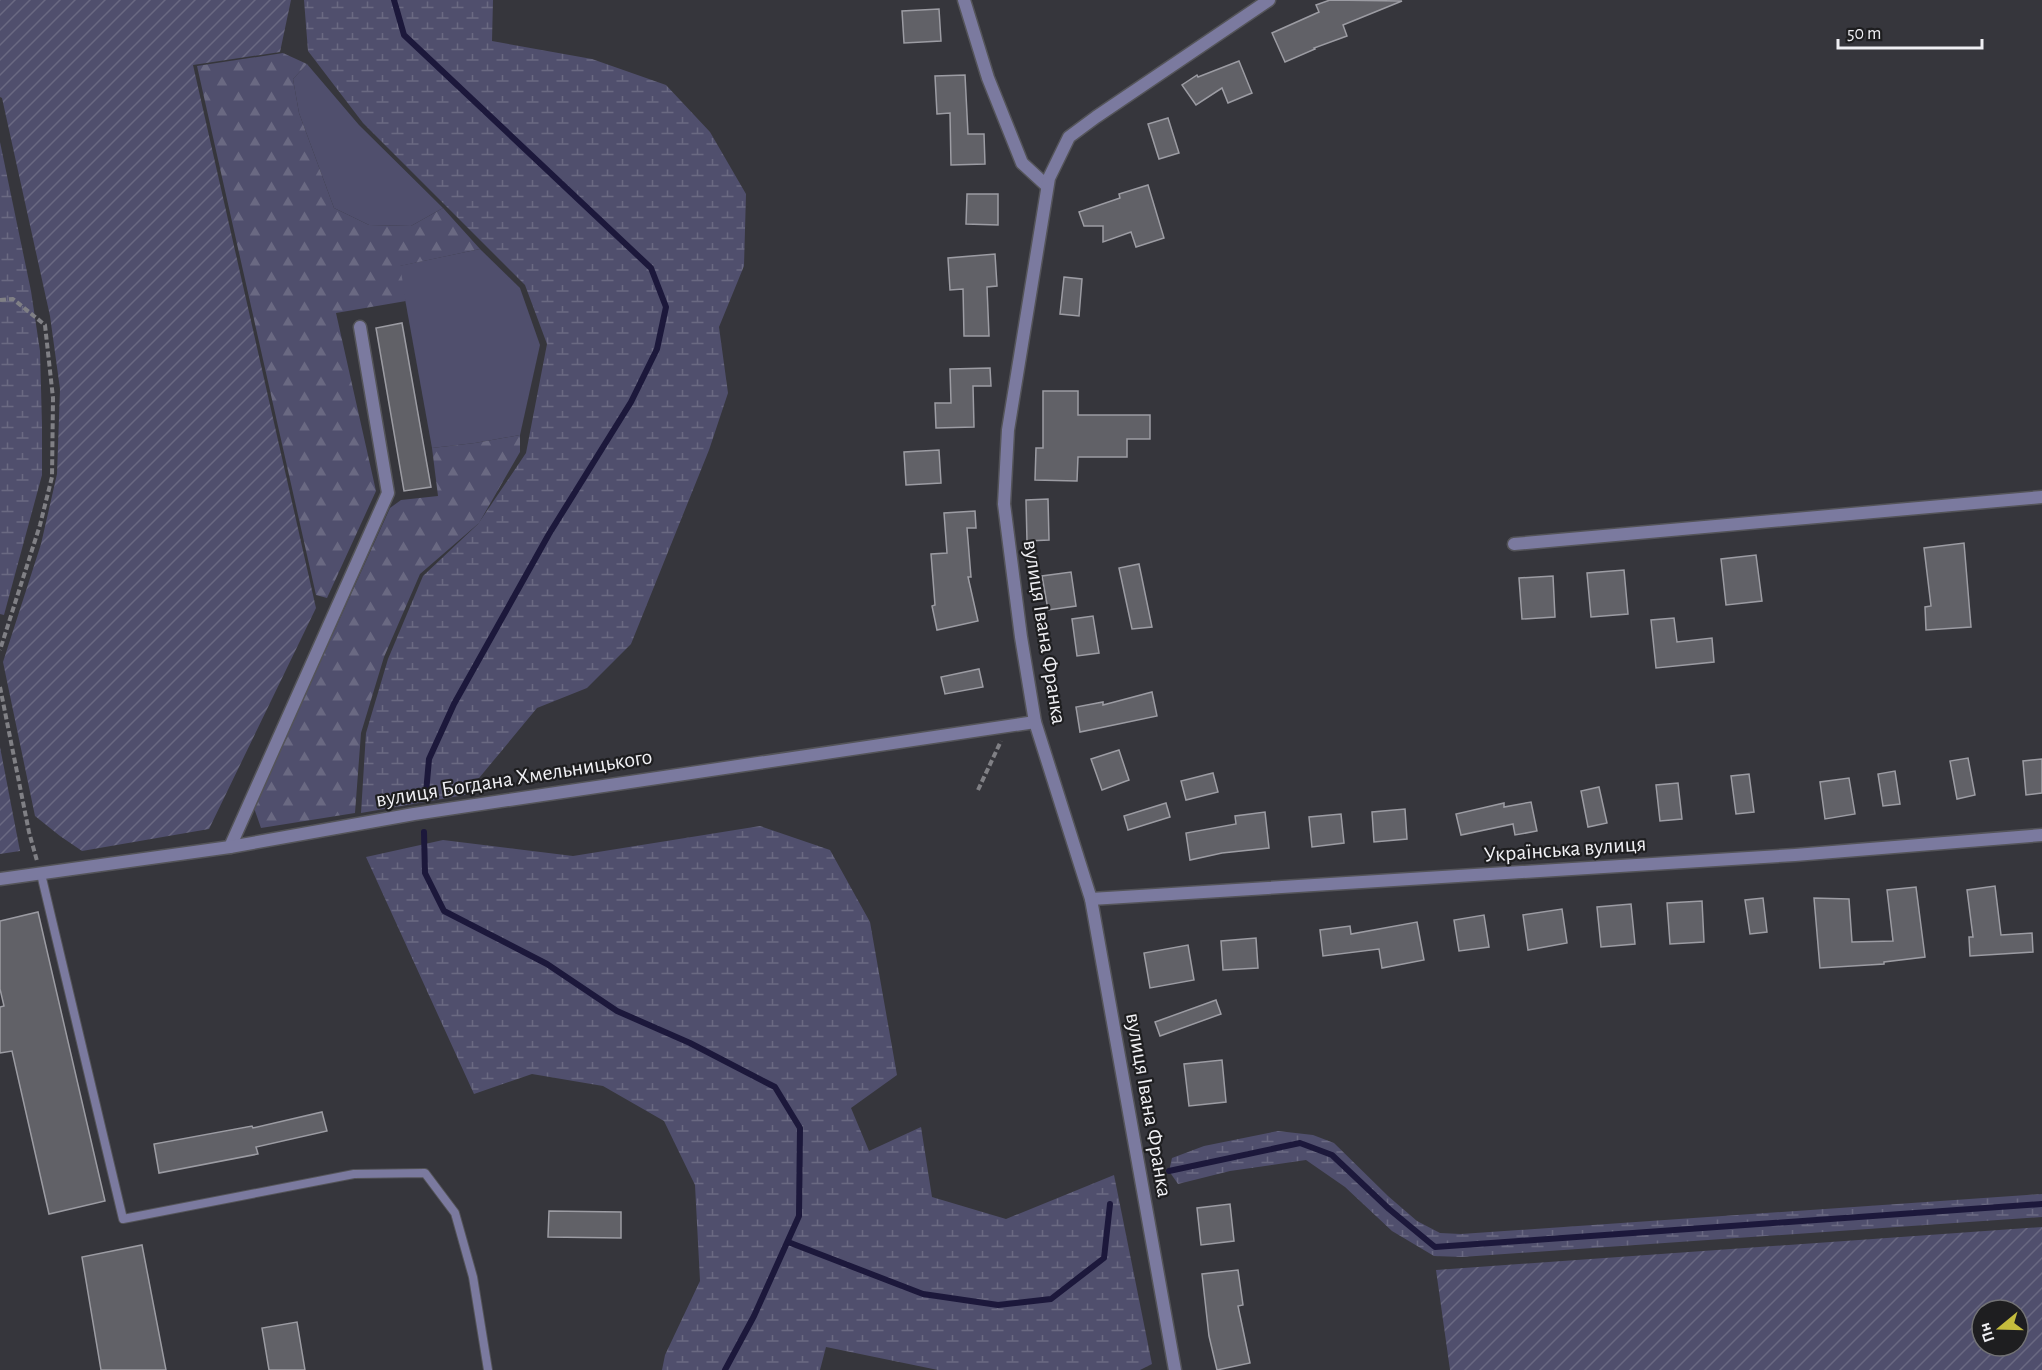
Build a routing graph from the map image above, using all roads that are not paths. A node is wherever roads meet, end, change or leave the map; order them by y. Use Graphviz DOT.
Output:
graph roads {
  1 [pos="964,0"];
  2 [pos="1269,0"];
  3 [pos="1047,186"];
  4 [pos="360,327"];
  5 [pos="2042,497"];
  6 [pos="1514,544"];
  7 [pos="1035,722"];
  8 [pos="2042,835"];
  9 [pos="230,847"];
  10 [pos="41,874"];
  11 [pos="0,879"];
  12 [pos="1091,899"];
  13 [pos="488,1370"];
  14 [pos="1175,1370"];
  1 -- 3 [label="street"];
  2 -- 3 [label="street, вулиця Івана Франка"];
  3 -- 7 [label="street, вулиця Івана Франка"];
  4 -- 9 [label="street"];
  5 -- 6 [label="street"];
  7 -- 9 [label="street, вулиця Богдана Хмельницького"];
  7 -- 12 [label="street, вулиця Івана Франка"];
  8 -- 12 [label="street, Українська вулиця"];
  9 -- 10 [label="street, вулиця Богдана Хмельницького"];
  10 -- 11 [label="street, вулиця Богдана Хмельницького"];
  10 -- 13 [label="lane"];
  12 -- 14 [label="street, вулиця Івана Франка"];
}
